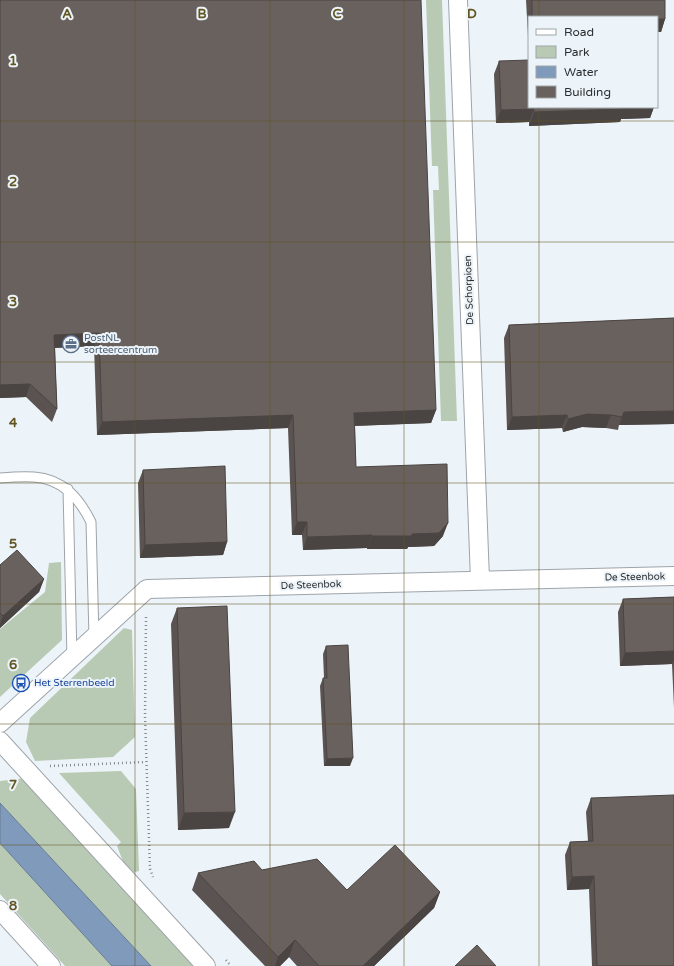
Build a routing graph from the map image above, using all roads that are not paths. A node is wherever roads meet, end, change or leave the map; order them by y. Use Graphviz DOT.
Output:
graph roads {
  1 [pos="458,0"];
  2 [pos="0,478"];
  3 [pos="68,489"];
  4 [pos="674,576"];
  5 [pos="480,580"];
  6 [pos="94,638"];
  7 [pos="72,658"];
  8 [pos="0,723"];
  9 [pos="0,741"];
  10 [pos="0,910"];
  11 [pos="51,966"];
  12 [pos="206,966"];
  1 -- 5 [label="street, De Schorpioen"];
  2 -- 3 [label="lane"];
  3 -- 6 [label="lane"];
  3 -- 7 [label="lane"];
  4 -- 5 [label="street, De Steenbok"];
  5 -- 6 [label="street, De Steenbok"];
  6 -- 7 [label="street"];
  7 -- 8 [label="street"];
  9 -- 12 [label="street"];
  10 -- 11 [label="street"];
}
